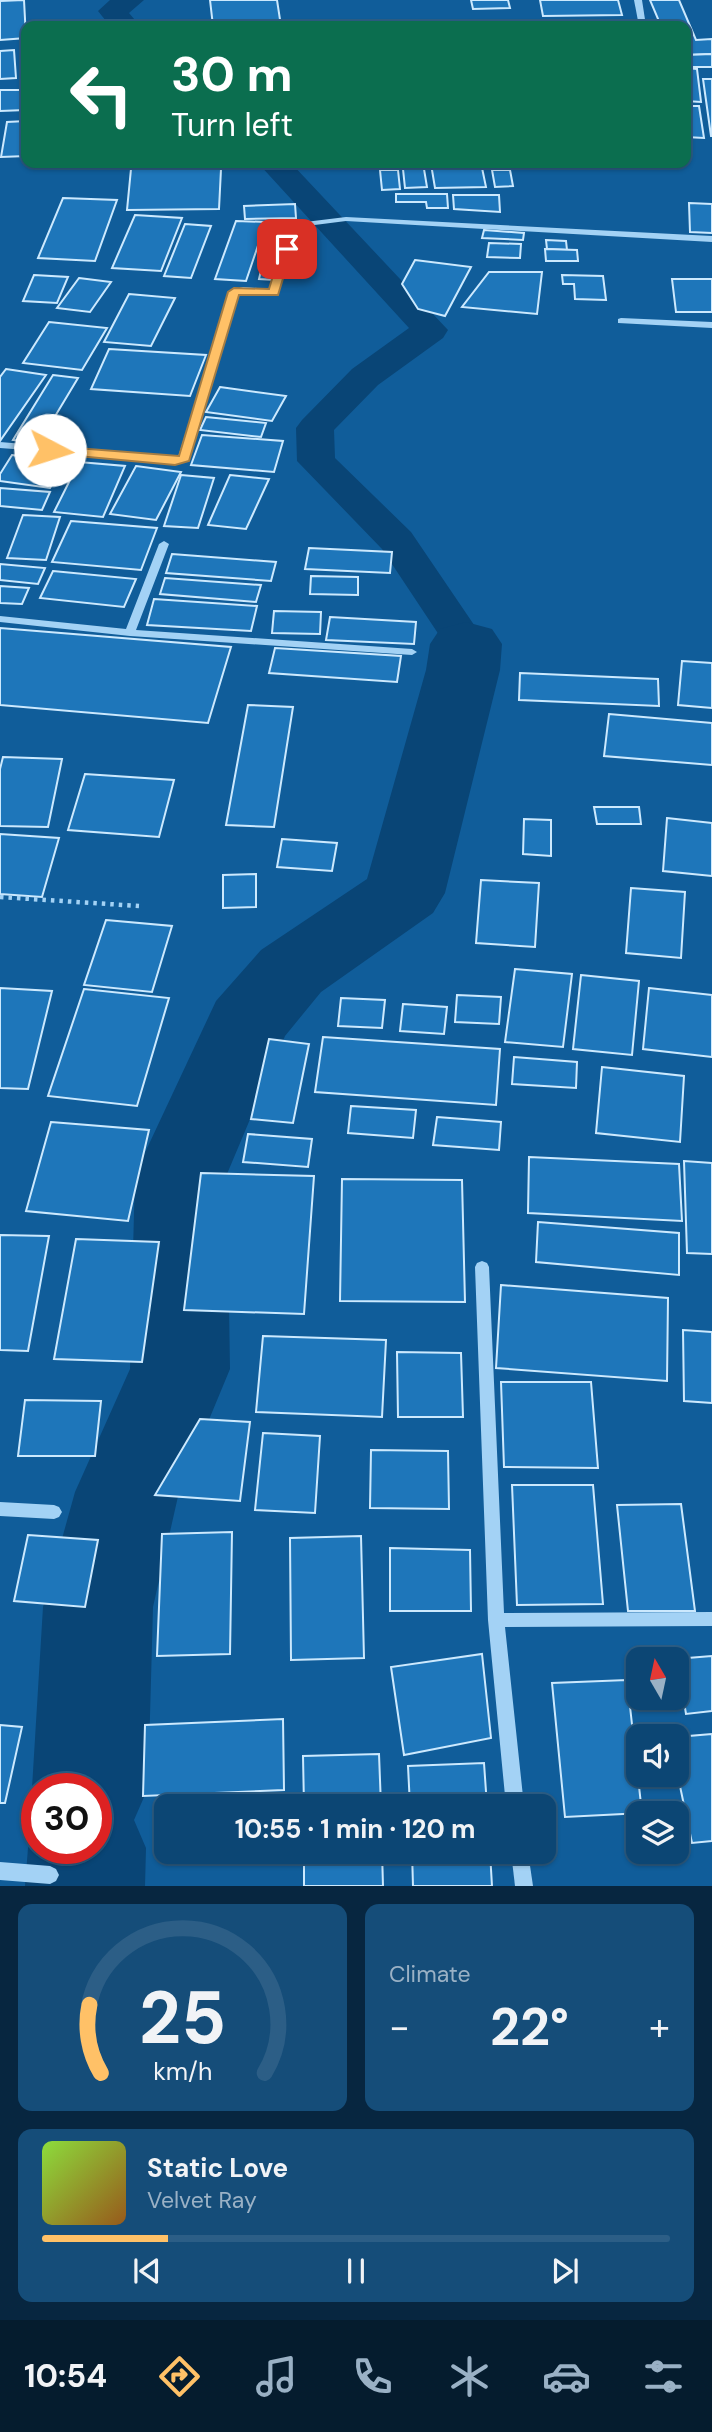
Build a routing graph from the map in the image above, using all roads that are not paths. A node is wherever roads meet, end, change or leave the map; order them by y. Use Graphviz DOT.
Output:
graph roads {
  1 [pos="638,0"];
  2 [pos="642,21"];
  3 [pos="712,239"];
  4 [pos="621,321"];
  5 [pos="712,325"];
  6 [pos="0,445"];
  7 [pos="164,544"];
  8 [pos="0,620"];
  9 [pos="130,633"];
  10 [pos="412,652"];
  11 [pos="482,1267"];
  12 [pos="0,1509"];
  13 [pos="54,1512"];
  14 [pos="712,1619"];
  15 [pos="496,1620"];
  16 [pos="514,1794"];
  17 [pos="521,1864"];
  18 [pos="0,1871"];
  19 [pos="50,1875"];
  20 [pos="524,1886"];
  1 -- 2 [label="street"];
  3 -- 6 [label="street"];
  4 -- 5 [label="street"];
  7 -- 9 [label="street"];
  8 -- 9 [label="street"];
  9 -- 10 [label="street"];
  11 -- 15 [label="street"];
  12 -- 13 [label="street"];
  14 -- 15 [label="street"];
  15 -- 16 [label="street"];
  17 -- 20 [label="street"];
  18 -- 19 [label="street"];
}
